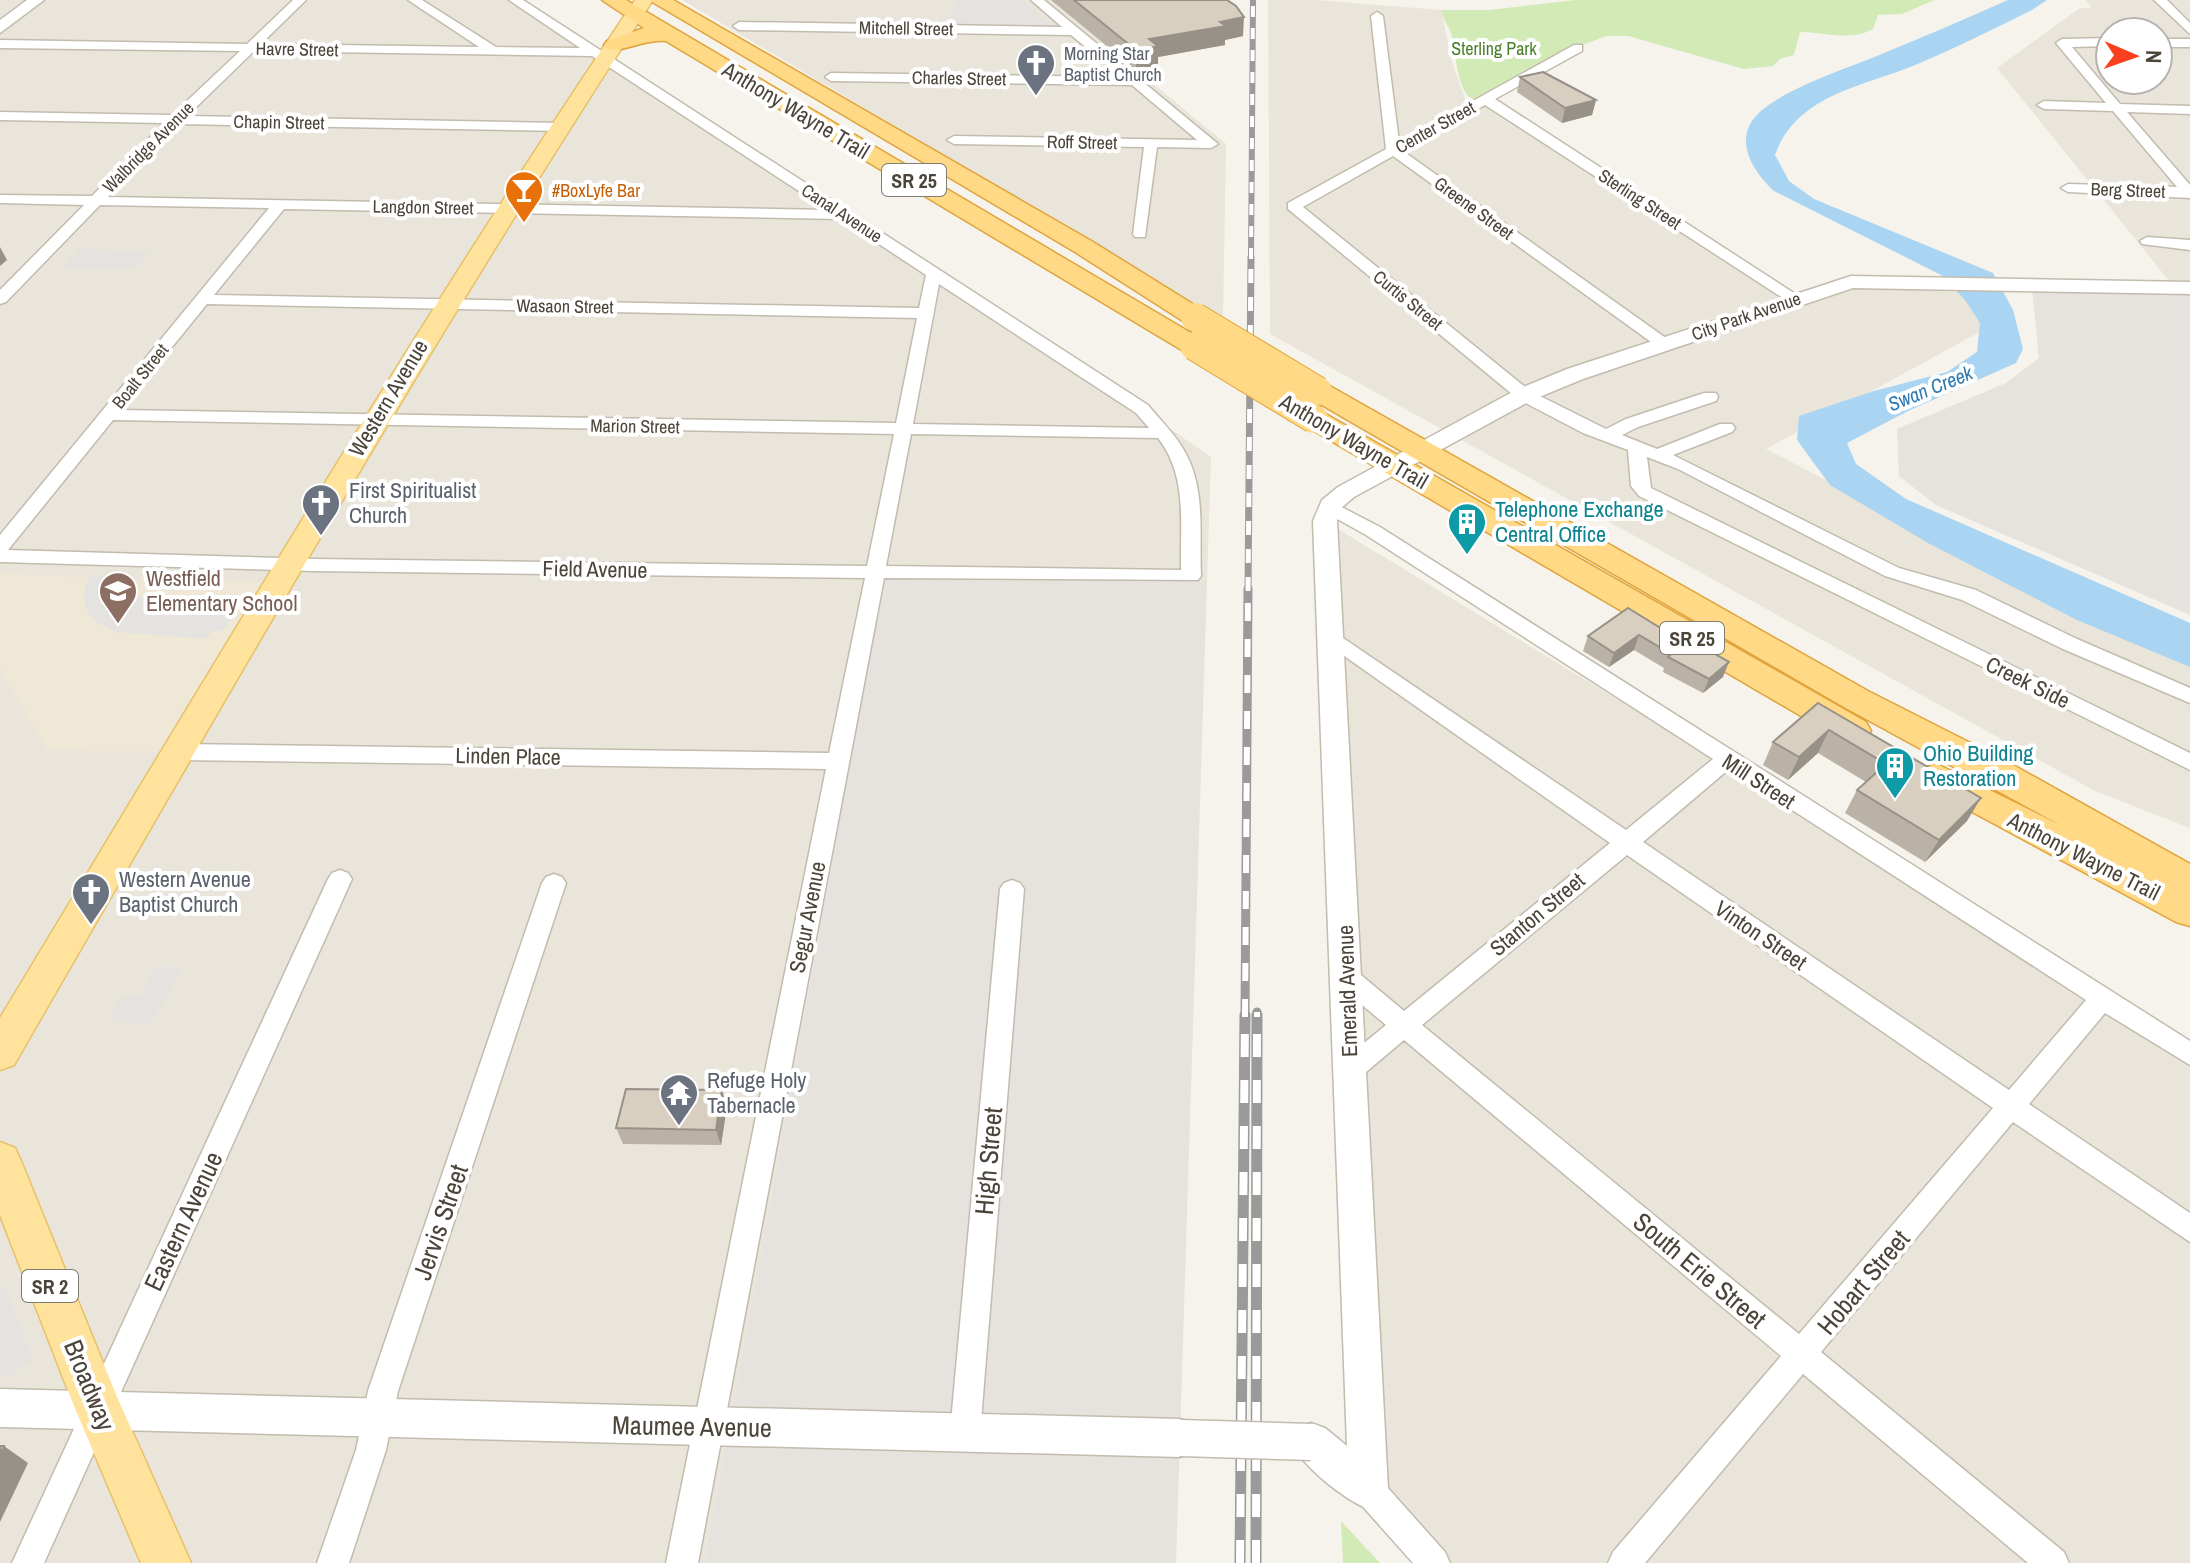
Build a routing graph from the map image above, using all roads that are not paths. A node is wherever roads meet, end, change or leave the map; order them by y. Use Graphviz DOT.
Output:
graph roads {
  1 [pos="36,0"];
  2 [pos="300,0"];
  3 [pos="414,0"];
  4 [pos="515,0"];
  5 [pos="1037,0"];
  6 [pos="2160,0"];
  7 [pos="637,3"];
  8 [pos="1377,16"];
  9 [pos="739,26"];
  10 [pos="0,28"];
  11 [pos="2190,30"];
  12 [pos="1074,31"];
  13 [pos="669,35"];
  14 [pos="2094,42"];
  15 [pos="0,44"];
  16 [pos="250,48"];
  17 [pos="1578,48"];
  18 [pos="495,52"];
  19 [pos="604,52"];
  20 [pos="831,77"];
  21 [pos="2094,80"];
  22 [pos="1134,81"];
  23 [pos="2107,96"];
  24 [pos="1485,99"];
  25 [pos="2044,105"];
  26 [pos="2116,108"];
  27 [pos="2190,110"];
  28 [pos="0,116"];
  29 [pos="175,120"];
  30 [pos="559,127"];
  31 [pos="954,140"];
  32 [pos="1151,143"];
  33 [pos="1393,150"];
  34 [pos="2068,188"];
  35 [pos="2189,193"];
  36 [pos="0,199"];
  37 [pos="96,201"];
  38 [pos="280,204"];
  39 [pos="1293,206"];
  40 [pos="506,209"];
  41 [pos="846,215"];
  42 [pos="1140,234"];
  43 [pos="2147,241"];
  44 [pos="2190,245"];
  45 [pos="934,272"];
  46 [pos="6,286"];
  47 [pos="2190,288"];
  48 [pos="0,299"];
  49 [pos="203,299"];
  50 [pos="1795,299"];
  51 [pos="445,304"];
  52 [pos="926,313"];
  53 [pos="1664,344"];
  54 [pos="1524,395"];
  55 [pos="1710,397"];
  56 [pos="1316,405"];
  57 [pos="108,415"];
  58 [pos="373,422"];
  59 [pos="1726,428"];
  60 [pos="904,430"];
  61 [pos="1162,433"];
  62 [pos="1607,436"];
  63 [pos="1646,452"];
  64 [pos="1410,459"];
  65 [pos="1333,502"];
  66 [pos="0,547"];
  67 [pos="0,556"];
  68 [pos="290,564"];
  69 [pos="1892,572"];
  70 [pos="874,573"];
  71 [pos="1191,576"];
  72 [pos="1866,601"];
  73 [pos="1333,641"];
  74 [pos="2190,696"];
  75 [pos="178,752"];
  76 [pos="1726,760"];
  77 [pos="837,761"];
  78 [pos="2190,762"];
  79 [pos="1991,788"];
  80 [pos="1625,842"];
  81 [pos="2190,859"];
  82 [pos="340,879"];
  83 [pos="2190,882"];
  84 [pos="554,883"];
  85 [pos="1012,889"];
  86 [pos="2190,911"];
  87 [pos="2190,934"];
  88 [pos="1346,977"];
  89 [pos="2101,1000"];
  90 [pos="1404,1025"];
  91 [pos="0,1053"];
  92 [pos="2190,1054"];
  93 [pos="1350,1070"];
  94 [pos="2012,1107"];
  95 [pos="0,1161"];
  96 [pos="2190,1229"];
  97 [pos="1802,1355"];
  98 [pos="0,1408"];
  99 [pos="99,1411"];
  100 [pos="378,1418"];
  101 [pos="708,1426"];
  102 [pos="965,1433"];
  103 [pos="1368,1489"];
  104 [pos="28,1563"];
  105 [pos="166,1563"];
  106 [pos="333,1563"];
  107 [pos="682,1563"];
  108 [pos="1434,1563"];
  109 [pos="1624,1563"];
  110 [pos="2053,1563"];
  1 -- 10 [label="street"];
  2 -- 16 [label="street, Walbridge Avenue"];
  3 -- 18 [label="street"];
  4 -- 19 [label="street, Canal Avenue"];
  5 -- 12 [label="street"];
  6 -- 11 [label="street"];
  7 -- 13 [label="highway, Anthony Wayne Trail / SR 25"];
  7 -- 19 [label="main road, Western Avenue"];
  7 -- 56 [label="highway, Anthony Wayne Trail / SR 25, bridge"];
  8 -- 33 [label="street"];
  9 -- 12 [label="street, Mitchell Street"];
  12 -- 22 [label="street"];
  13 -- 19 [label="highway"];
  13 -- 56 [label="highway, Anthony Wayne Trail / SR 25, bridge"];
  14 -- 21 [label="street"];
  15 -- 16 [label="street, Havre Street"];
  16 -- 18 [label="street, Havre Street"];
  16 -- 29 [label="street, Walbridge Avenue"];
  17 -- 24 [label="street, Center Street"];
  18 -- 19 [label="street, Havre Street"];
  19 -- 30 [label="main road, Western Avenue"];
  19 -- 41 [label="street, Canal Avenue"];
  20 -- 22 [label="street, Charles Street"];
  22 -- 32 [label="street, Roff Street"];
  23 -- 26 [label="street"];
  24 -- 33 [label="street, Center Street"];
  24 -- 50 [label="street, Sterling Street"];
  25 -- 26 [label="street"];
  26 -- 27 [label="street"];
  26 -- 35 [label="street"];
  28 -- 29 [label="street, Chapin Street"];
  29 -- 30 [label="street, Chapin Street"];
  29 -- 37 [label="street, Walbridge Avenue"];
  30 -- 40 [label="main road, Western Avenue"];
  31 -- 32 [label="street, Roff Street"];
  32 -- 42 [label="street"];
  33 -- 39 [label="street, Center Street"];
  33 -- 53 [label="street, Greene Street"];
  34 -- 35 [label="street, Berg Street"];
  36 -- 37 [label="street, Langdon Street"];
  37 -- 38 [label="street, Langdon Street"];
  37 -- 46 [label="street, Walbridge Avenue"];
  38 -- 40 [label="street, Langdon Street"];
  38 -- 49 [label="street, Boalt Street"];
  39 -- 54 [label="street, Curtis Street"];
  40 -- 41 [label="street, Langdon Street"];
  40 -- 51 [label="main road, Western Avenue"];
  41 -- 45 [label="street, Canal Avenue"];
  43 -- 44 [label="street"];
  45 -- 52 [label="street, Segur Avenue"];
  45 -- 61 [label="street, Canal Avenue"];
  46 -- 48 [label="street, Walbridge Avenue"];
  47 -- 50 [label="street, City Park Avenue"];
  49 -- 51 [label="street, Wasaon Street"];
  49 -- 57 [label="street, Boalt Street"];
  50 -- 53 [label="street, City Park Avenue"];
  51 -- 52 [label="street, Wasaon Street"];
  51 -- 58 [label="main road, Western Avenue"];
  52 -- 60 [label="street, Segur Avenue"];
  53 -- 54 [label="street, City Park Avenue"];
  54 -- 62 [label="street"];
  54 -- 64 [label="street, City Park Avenue"];
  55 -- 62 [label="street"];
  56 -- 64 [label="highway, Anthony Wayne Trail / SR 25"];
  57 -- 58 [label="street, Marion Street"];
  57 -- 66 [label="street, Boalt Street"];
  58 -- 60 [label="street, Marion Street"];
  58 -- 68 [label="main road, Western Avenue"];
  59 -- 63 [label="street"];
  60 -- 61 [label="street, Marion Street"];
  60 -- 70 [label="street, Segur Avenue"];
  61 -- 71 [label="street, Canal Avenue"];
  62 -- 63 [label="street"];
  63 -- 69 [label="street"];
  63 -- 72 [label="street, Creek Side"];
  64 -- 65 [label="street, City Park Avenue"];
  64 -- 79 [label="highway, Anthony Wayne Trail / SR 25"];
  64 -- 79 [label="highway, Anthony Wayne Trail / SR 25"];
  65 -- 73 [label="street, Emerald Avenue"];
  65 -- 76 [label="street, Mill Street"];
  67 -- 68 [label="street, Field Avenue"];
  68 -- 70 [label="street, Field Avenue"];
  68 -- 75 [label="main road, Western Avenue"];
  69 -- 72 [label="street"];
  69 -- 74 [label="street"];
  70 -- 71 [label="street, Field Avenue"];
  70 -- 77 [label="street, Segur Avenue"];
  72 -- 78 [label="street, Creek Side"];
  73 -- 80 [label="street, Vinton Street"];
  73 -- 88 [label="street, Emerald Avenue"];
  75 -- 77 [label="street, Linden Place"];
  75 -- 91 [label="main road, Western Avenue"];
  76 -- 80 [label="street, Stanton Street"];
  76 -- 89 [label="street, Mill Street"];
  77 -- 101 [label="street, Segur Avenue"];
  79 -- 81 [label="highway"];
  79 -- 83 [label="highway, Anthony Wayne Trail / SR 25"];
  79 -- 86 [label="highway, Anthony Wayne Trail / SR 25"];
  79 -- 87 [label="highway"];
  80 -- 90 [label="street, Stanton Street"];
  80 -- 94 [label="street, Vinton Street"];
  82 -- 99 [label="street, Eastern Avenue"];
  84 -- 100 [label="street, Jervis Street"];
  85 -- 102 [label="street, High Street"];
  88 -- 90 [label="street, South Erie Street"];
  88 -- 93 [label="street, Emerald Avenue"];
  89 -- 92 [label="street, Mill Street"];
  89 -- 94 [label="street, Hobart Street"];
  90 -- 93 [label="street, Stanton Street"];
  90 -- 97 [label="street, South Erie Street"];
  93 -- 103 [label="street, Emerald Avenue"];
  94 -- 96 [label="street, Vinton Street"];
  94 -- 97 [label="street, Hobart Street"];
  95 -- 99 [label="main road, Broadway / SR 2"];
  97 -- 109 [label="street, Hobart Street"];
  97 -- 110 [label="street, South Erie Street"];
  98 -- 99 [label="street, Maumee Avenue"];
  99 -- 100 [label="street, Maumee Avenue"];
  99 -- 104 [label="street, Eastern Avenue"];
  99 -- 105 [label="main road, Broadway / SR 2"];
  100 -- 101 [label="street, Maumee Avenue"];
  100 -- 106 [label="street, Jervis Street"];
  101 -- 102 [label="street, Maumee Avenue"];
  101 -- 107 [label="street, Segur Avenue"];
  102 -- 103 [label="street, Maumee Avenue, bridge"];
  103 -- 108 [label="street"];
}
